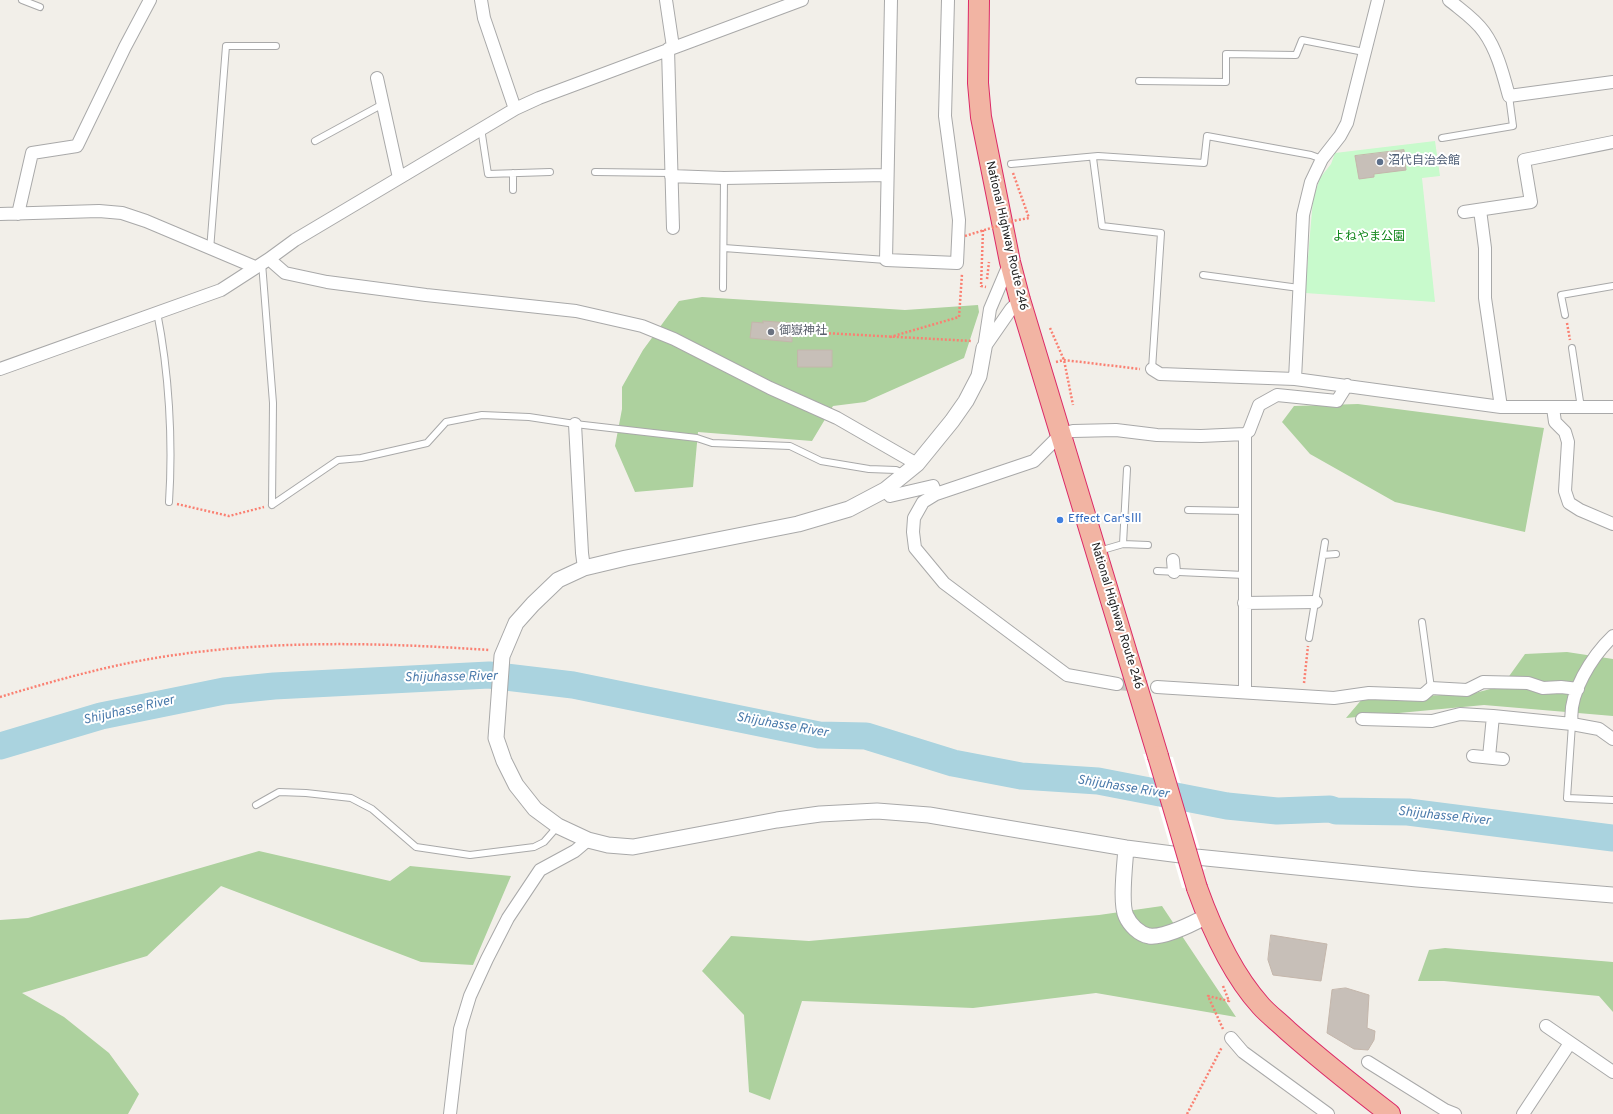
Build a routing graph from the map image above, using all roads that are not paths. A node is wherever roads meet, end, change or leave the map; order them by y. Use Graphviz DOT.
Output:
graph roads {
  1 [pos="22,0"];
  2 [pos="150,0"];
  3 [pos="481,0"];
  4 [pos="666,0"];
  5 [pos="802,0"];
  6 [pos="891,0"];
  7 [pos="948,0"];
  8 [pos="979,0"];
  9 [pos="1378,0"];
  10 [pos="1449,0"];
  11 [pos="782,3"];
  12 [pos="40,7"];
  13 [pos="276,46"];
  14 [pos="670,48"];
  15 [pos="1364,52"];
  16 [pos="377,78"];
  17 [pos="1139,81"];
  18 [pos="1613,82"];
  19 [pos="1509,96"];
  20 [pos="383,104"];
  21 [pos="515,109"];
  22 [pos="481,128"];
  23 [pos="1442,138"];
  24 [pos="315,141"];
  25 [pos="1613,142"];
  26 [pos="1093,158"];
  27 [pos="1322,159"];
  28 [pos="1011,164"];
  29 [pos="550,172"];
  30 [pos="595,172"];
  31 [pos="513,173"];
  32 [pos="671,175"];
  33 [pos="887,176"];
  34 [pos="399,178"];
  35 [pos="724,178"];
  36 [pos="513,190"];
  37 [pos="1480,210"];
  38 [pos="1464,212"];
  39 [pos="0,214"];
  40 [pos="18,214"];
  41 [pos="673,228"];
  42 [pos="724,248"];
  43 [pos="210,250"];
  44 [pos="886,260"];
  45 [pos="1010,262"];
  46 [pos="262,263"];
  47 [pos="1203,275"];
  48 [pos="1613,286"];
  49 [pos="723,288"];
  50 [pos="1299,288"];
  51 [pos="1020,300"];
  52 [pos="158,312"];
  53 [pos="1565,315"];
  54 [pos="984,345"];
  55 [pos="1572,348"];
  56 [pos="0,369"];
  57 [pos="1152,369"];
  58 [pos="1295,379"];
  59 [pos="1347,385"];
  60 [pos="1501,407"];
  61 [pos="1613,407"];
  62 [pos="1553,408"];
  63 [pos="1581,408"];
  64 [pos="575,424"];
  65 [pos="1061,434"];
  66 [pos="1245,434"];
  67 [pos="917,464"];
  68 [pos="1127,468"];
  69 [pos="905,474"];
  70 [pos="885,490"];
  71 [pos="936,494"];
  72 [pos="169,502"];
  73 [pos="1188,510"];
  74 [pos="1245,511"];
  75 [pos="1613,524"];
  76 [pos="1325,542"];
  77 [pos="1123,544"];
  78 [pos="1148,545"];
  79 [pos="1096,552"];
  80 [pos="1336,554"];
  81 [pos="1323,555"];
  82 [pos="584,568"];
  83 [pos="1156,571"];
  84 [pos="1244,575"];
  85 [pos="1316,602"];
  86 [pos="1244,603"];
  87 [pos="1422,622"];
  88 [pos="1613,636"];
  89 [pos="1309,638"];
  90 [pos="1117,684"];
  91 [pos="1157,687"];
  92 [pos="1430,688"];
  93 [pos="1578,689"];
  94 [pos="1245,691"];
  95 [pos="1493,716"];
  96 [pos="1362,719"];
  97 [pos="1572,724"];
  98 [pos="1613,739"];
  99 [pos="1473,756"];
  100 [pos="1489,757"];
  101 [pos="1503,759"];
  102 [pos="1613,800"];
  103 [pos="256,805"];
  104 [pos="558,826"];
  105 [pos="588,840"];
  106 [pos="1126,848"];
  107 [pos="1613,895"];
  108 [pos="1207,916"];
  109 [pos="1546,1026"];
  110 [pos="1230,1039"];
  111 [pos="1570,1043"];
  112 [pos="1368,1062"];
  113 [pos="1613,1072"];
  114 [pos="450,1114"];
  115 [pos="1328,1114"];
  116 [pos="1390,1114"];
  117 [pos="1455,1114"];
  118 [pos="1523,1114"];
  1 -- 12 [label="lane"];
  2 -- 40 [label="street"];
  3 -- 21 [label="street"];
  4 -- 14 [label="street"];
  5 -- 11 [label="street"];
  6 -- 33 [label="street"];
  7 -- 44 [label="street"];
  8 -- 45 [label="highway, National Highway Route 246"];
  9 -- 15 [label="street"];
  10 -- 19 [label="street"];
  11 -- 14 [label="street"];
  13 -- 43 [label="lane"];
  14 -- 21 [label="street"];
  14 -- 32 [label="street"];
  15 -- 17 [label="lane"];
  15 -- 27 [label="street"];
  16 -- 20 [label="street"];
  18 -- 19 [label="street"];
  19 -- 23 [label="lane"];
  20 -- 24 [label="lane"];
  20 -- 34 [label="street"];
  21 -- 22 [label="street"];
  22 -- 31 [label="lane"];
  22 -- 34 [label="street"];
  25 -- 37 [label="street"];
  26 -- 27 [label="lane"];
  26 -- 28 [label="lane"];
  26 -- 57 [label="lane"];
  27 -- 50 [label="street"];
  29 -- 31 [label="lane"];
  30 -- 32 [label="lane"];
  31 -- 36 [label="lane"];
  32 -- 35 [label="street"];
  32 -- 41 [label="street"];
  33 -- 35 [label="street"];
  33 -- 44 [label="street"];
  34 -- 46 [label="street"];
  35 -- 42 [label="lane"];
  37 -- 38 [label="street"];
  37 -- 60 [label="street"];
  39 -- 40 [label="street"];
  40 -- 43 [label="street"];
  42 -- 44 [label="lane"];
  42 -- 49 [label="lane"];
  43 -- 46 [label="street"];
  45 -- 51 [label="highway, National Highway Route 246"];
  45 -- 54 [label="street"];
  46 -- 52 [label="street"];
  46 -- 64 [label="lane"];
  46 -- 67 [label="street"];
  47 -- 50 [label="lane"];
  48 -- 53 [label="lane"];
  50 -- 58 [label="street"];
  51 -- 54 [label="street"];
  51 -- 65 [label="highway, National Highway Route 246"];
  52 -- 56 [label="street"];
  52 -- 72 [label="lane"];
  54 -- 67 [label="street"];
  55 -- 63 [label="lane"];
  57 -- 58 [label="street"];
  58 -- 59 [label="street"];
  59 -- 60 [label="street"];
  59 -- 66 [label="street"];
  60 -- 62 [label="street"];
  61 -- 63 [label="street"];
  62 -- 63 [label="street"];
  62 -- 75 [label="street"];
  64 -- 69 [label="lane"];
  64 -- 82 [label="street"];
  65 -- 66 [label="street"];
  65 -- 71 [label="street"];
  65 -- 79 [label="highway, National Highway Route 246"];
  66 -- 74 [label="street"];
  67 -- 69 [label="street"];
  68 -- 77 [label="lane"];
  69 -- 70 [label="street"];
  70 -- 71 [label="street"];
  70 -- 82 [label="street"];
  71 -- 90 [label="street"];
  73 -- 74 [label="lane"];
  74 -- 84 [label="street"];
  76 -- 81 [label="lane"];
  77 -- 78 [label="lane"];
  77 -- 79 [label="lane"];
  79 -- 108 [label="highway, National Highway Route 246, bridge"];
  80 -- 81 [label="lane"];
  81 -- 85 [label="lane"];
  82 -- 104 [label="street"];
  83 -- 84 [label="lane"];
  84 -- 86 [label="street"];
  85 -- 86 [label="street"];
  85 -- 89 [label="lane"];
  86 -- 94 [label="street"];
  87 -- 92 [label="lane"];
  88 -- 93 [label="street"];
  91 -- 94 [label="street"];
  92 -- 93 [label="street"];
  92 -- 94 [label="street"];
  93 -- 97 [label="street"];
  95 -- 96 [label="street"];
  95 -- 97 [label="street"];
  95 -- 100 [label="street"];
  97 -- 98 [label="street"];
  97 -- 102 [label="lane"];
  99 -- 100 [label="street"];
  100 -- 101 [label="street"];
  103 -- 104 [label="lane"];
  104 -- 105 [label="street"];
  105 -- 106 [label="street"];
  105 -- 114 [label="street"];
  106 -- 107 [label="street"];
  106 -- 108 [label="street"];
  108 -- 116 [label="highway, National Highway Route 246"];
  109 -- 111 [label="street"];
  110 -- 115 [label="street"];
  111 -- 113 [label="street"];
  111 -- 118 [label="street"];
  112 -- 117 [label="street"];
}
